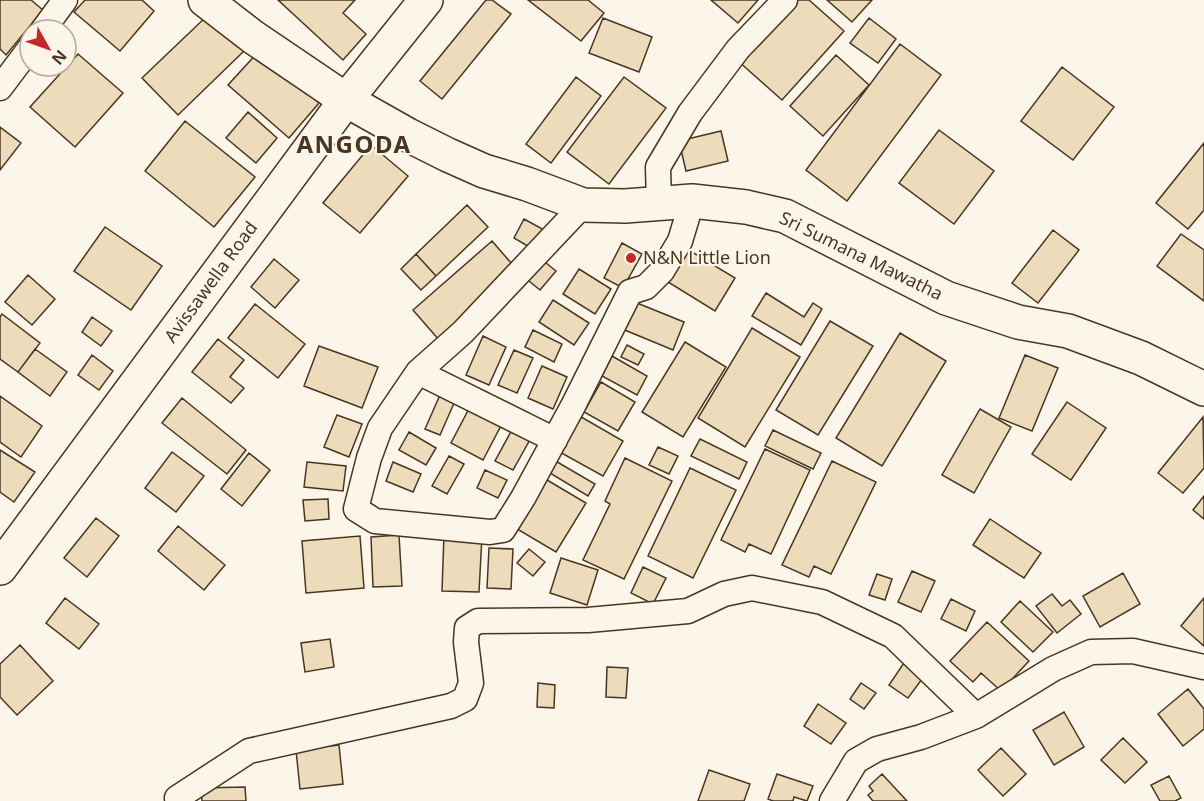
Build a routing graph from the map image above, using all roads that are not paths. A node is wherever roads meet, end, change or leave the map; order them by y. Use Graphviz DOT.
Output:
graph roads {
  1 [pos="65,0"];
  2 [pos="205,0"];
  3 [pos="426,0"];
  4 [pos="785,0"];
  5 [pos="52,18"];
  6 [pos="18,64"];
  7 [pos="0,88"];
  8 [pos="346,100"];
  9 [pos="692,201"];
  10 [pos="659,203"];
  11 [pos="583,205"];
  12 [pos="418,372"];
  13 [pos="1204,389"];
  14 [pos="555,440"];
  15 [pos="0,568"];
  16 [pos="1204,667"];
  17 [pos="976,716"];
  18 [pos="177,798"];
  19 [pos="832,801"];
  1 -- 5 [label="street"];
  2 -- 8 [label="main road, Sri Sumana Mawatha"];
  3 -- 8 [label="main road, Avissawella Road"];
  4 -- 10 [label="street"];
  6 -- 7 [label="street"];
  8 -- 11 [label="main road, Sri Sumana Mawatha"];
  8 -- 15 [label="main road, Avissawella Road"];
  9 -- 10 [label="main road, Sri Sumana Mawatha"];
  9 -- 13 [label="main road, Sri Sumana Mawatha"];
  9 -- 14 [label="street"];
  10 -- 11 [label="main road, Sri Sumana Mawatha"];
  11 -- 12 [label="street"];
  12 -- 14 [label="street"];
  12 -- 14 [label="street"];
  16 -- 17 [label="street"];
  17 -- 18 [label="street"];
  17 -- 19 [label="street"];
}
